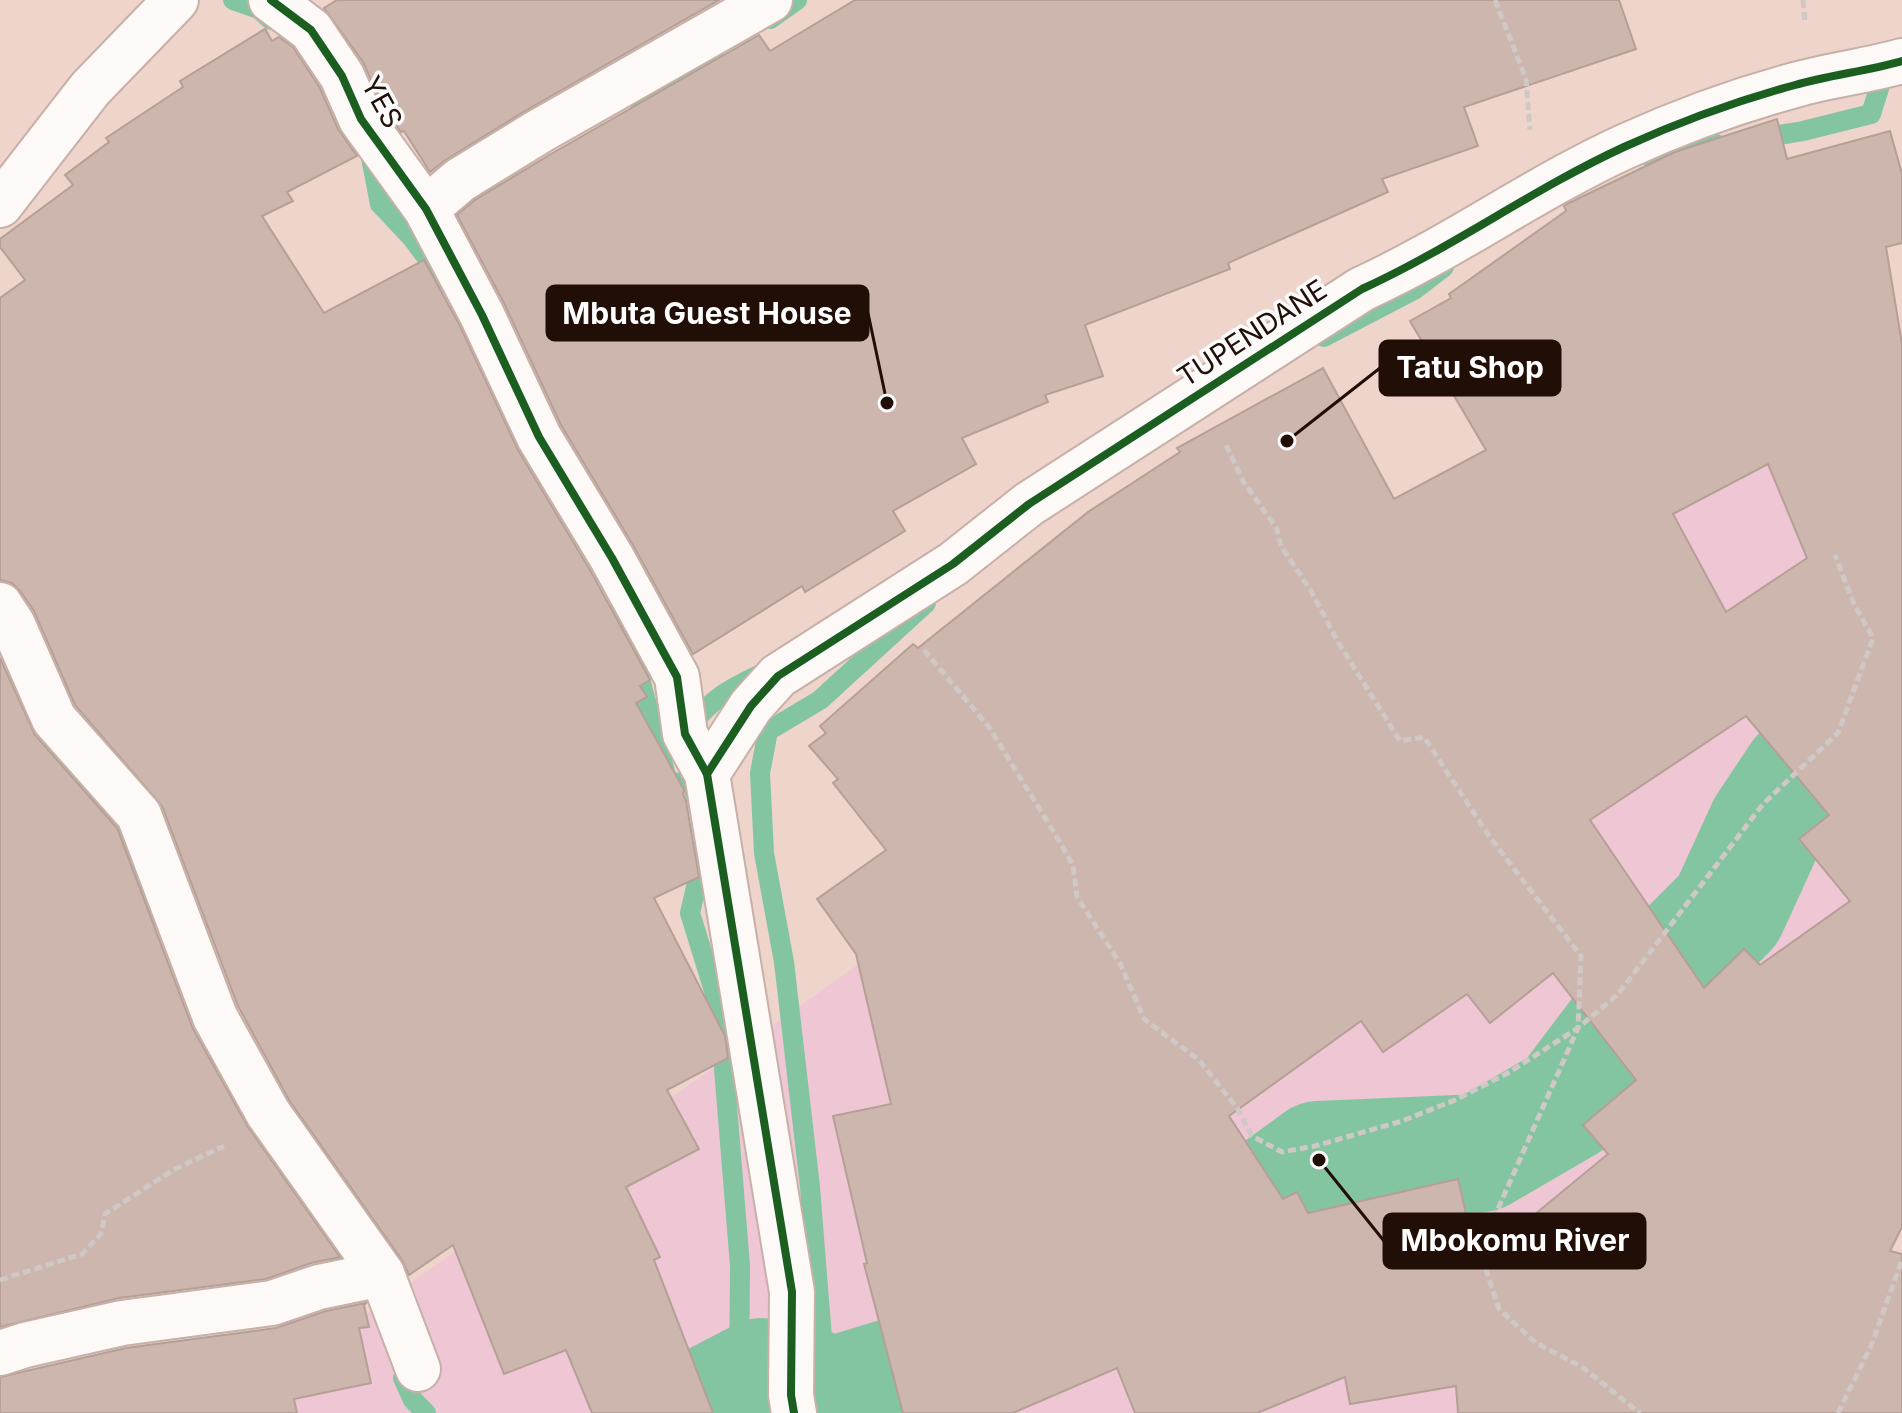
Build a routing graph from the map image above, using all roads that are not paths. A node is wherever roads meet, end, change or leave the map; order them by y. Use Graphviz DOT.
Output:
graph roads {
  1 [pos="176,0"];
  2 [pos="271,0"];
  3 [pos="770,0"];
  4 [pos="1902,61"];
  5 [pos="0,205"];
  6 [pos="434,224"];
  7 [pos="0,605"];
  8 [pos="707,774"];
  9 [pos="382,1274"];
  10 [pos="0,1353"];
  11 [pos="418,1369"];
  12 [pos="792,1404"];
  1 -- 5 [label="street"];
  2 -- 6 [label="street, YES"];
  3 -- 6 [label="street"];
  4 -- 8 [label="street, TUPENDANE"];
  6 -- 8 [label="street, YES"];
  7 -- 9 [label="street"];
  8 -- 12 [label="street, YES"];
  9 -- 10 [label="street"];
  9 -- 11 [label="street"];
}
